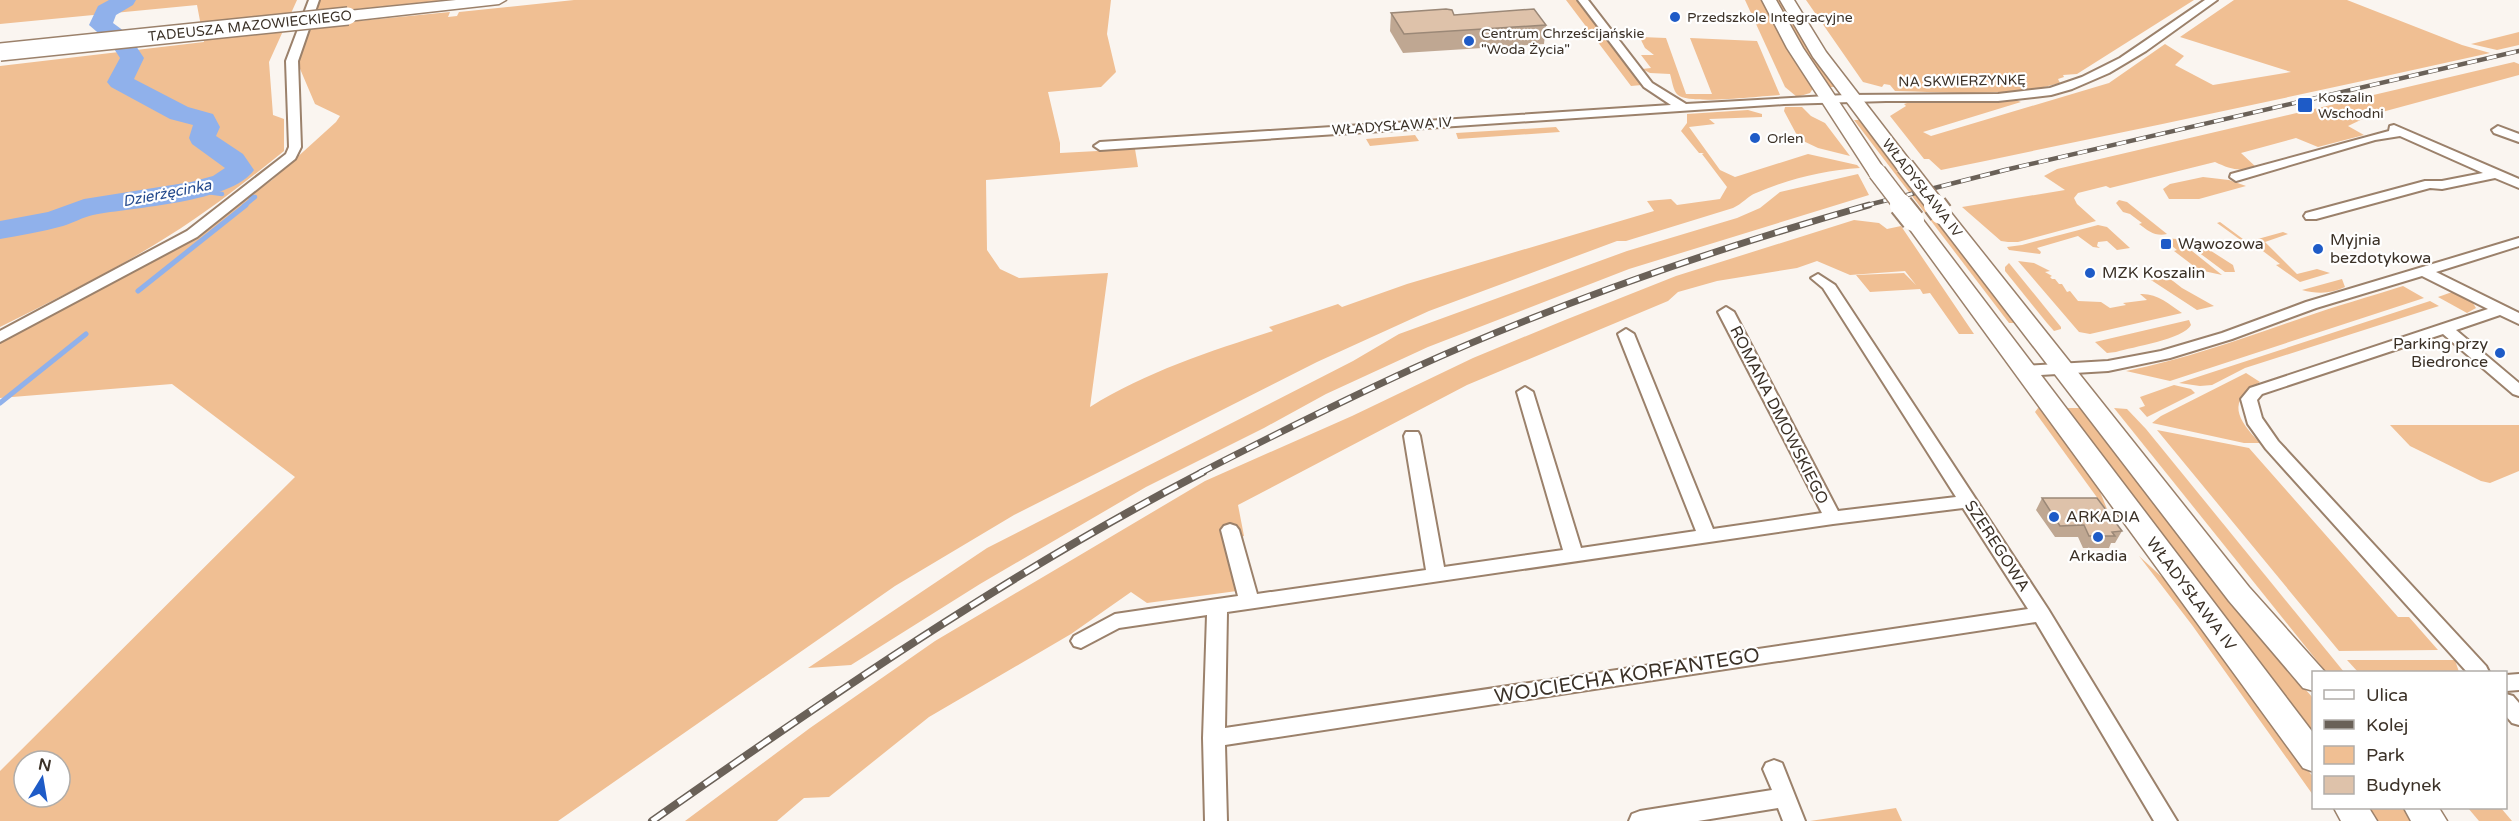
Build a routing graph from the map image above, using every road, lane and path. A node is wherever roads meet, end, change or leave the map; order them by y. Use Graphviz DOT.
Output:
graph roads {
  1 [pos="314,0"];
  2 [pos="499,0"];
  3 [pos="1584,0"];
  4 [pos="1769,0"];
  5 [pos="1787,0"];
  6 [pos="2212,0"];
  7 [pos="0,52"];
  8 [pos="1830,98"];
  9 [pos="1852,98"];
  10 [pos="1683,107"];
  11 [pos="2387,126"];
  12 [pos="2498,130"];
  13 [pos="2402,132"];
  14 [pos="2519,138"];
  15 [pos="1100,146"];
  16 [pos="2497,174"];
  17 [pos="2236,177"];
  18 [pos="2519,184"];
  19 [pos="2311,216"];
  20 [pos="2519,242"];
  21 [pos="2425,272"];
  22 [pos="1818,278"];
  23 [pos="2501,310"];
  24 [pos="1726,312"];
  25 [pos="2519,319"];
  26 [pos="2445,329"];
  27 [pos="1626,334"];
  28 [pos="0,337"];
  29 [pos="2064,370"];
  30 [pos="2025,371"];
  31 [pos="1525,392"];
  32 [pos="2519,392"];
  33 [pos="1413,436"];
  34 [pos="1968,501"];
  35 [pos="1833,518"];
  36 [pos="1230,531"];
  37 [pos="1707,536"];
  38 [pos="1574,555"];
  39 [pos="1436,575"];
  40 [pos="1249,602"];
  41 [pos="1217,607"];
  42 [pos="2041,614"];
  43 [pos="1081,641"];
  44 [pos="2478,671"];
  45 [pos="2312,679"];
  46 [pos="2507,704"];
  47 [pos="2519,717"];
  48 [pos="1214,738"];
  49 [pos="2312,758"];
  50 [pos="1774,769"];
  51 [pos="1786,797"];
  52 [pos="1794,820"];
  53 [pos="1216,821"];
  54 [pos="1640,821"];
  55 [pos="2166,821"];
  1 -- 28 [label="street"];
  2 -- 7 [label="main road, TADEUSZA MAZOWIECKIEGO, bridge"];
  3 -- 10 [label="street"];
  4 -- 8 [label="main road, WŁADYSŁAWA IV"];
  5 -- 9 [label="main road, WŁADYSŁAWA IV"];
  6 -- 9 [label="street, NA SKWIERZYNKĘ"];
  8 -- 9 [label="street, NA SKWIERZYNKĘ"];
  8 -- 10 [label="street, WŁADYSŁAWA IV"];
  8 -- 30 [label="main road, WŁADYSŁAWA IV, bridge"];
  9 -- 29 [label="main road, WŁADYSŁAWA IV, bridge"];
  10 -- 15 [label="street, WŁADYSŁAWA IV"];
  11 -- 13 [label="street"];
  12 -- 14 [label="street"];
  13 -- 16 [label="street"];
  13 -- 17 [label="street"];
  16 -- 18 [label="street"];
  16 -- 19 [label="street"];
  20 -- 21 [label="street"];
  21 -- 23 [label="street"];
  21 -- 29 [label="street"];
  22 -- 34 [label="street, SZEREGOWA"];
  23 -- 25 [label="street"];
  23 -- 26 [label="street"];
  24 -- 35 [label="street, ROMANA DMOWSKIEGO"];
  26 -- 32 [label="street"];
  26 -- 44 [label="street"];
  27 -- 37 [label="street"];
  29 -- 30 [label="street"];
  29 -- 45 [label="main road, WŁADYSŁAWA IV"];
  30 -- 49 [label="main road, WŁADYSŁAWA IV"];
  31 -- 38 [label="street"];
  33 -- 39 [label="street"];
  34 -- 35 [label="street, ROMANA DMOWSKIEGO"];
  34 -- 42 [label="street, SZEREGOWA"];
  35 -- 37 [label="street, ROMANA DMOWSKIEGO"];
  36 -- 40 [label="street"];
  37 -- 38 [label="street, ROMANA DMOWSKIEGO"];
  38 -- 39 [label="street, ROMANA DMOWSKIEGO"];
  39 -- 40 [label="street, ROMANA DMOWSKIEGO"];
  40 -- 41 [label="street, ROMANA DMOWSKIEGO"];
  41 -- 43 [label="street, ROMANA DMOWSKIEGO"];
  41 -- 48 [label="street"];
  42 -- 48 [label="street, WOJCIECHA KORFANTEGO"];
  42 -- 55 [label="street, SZEREGOWA"];
  46 -- 47 [label="street"];
  48 -- 53 [label="street"];
  50 -- 51 [label="street"];
  51 -- 52 [label="street"];
  51 -- 54 [label="street"];
}
